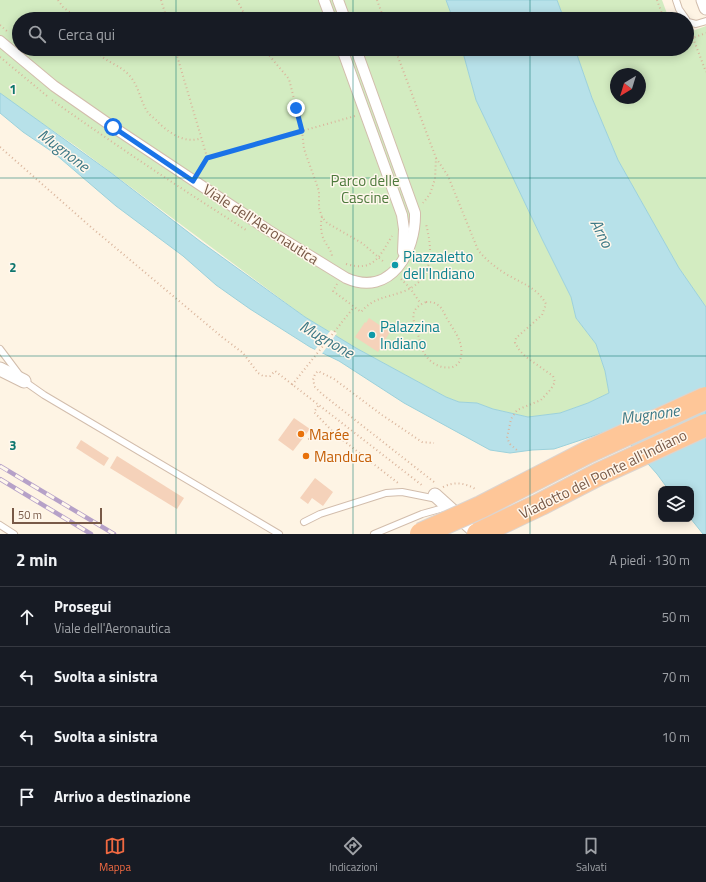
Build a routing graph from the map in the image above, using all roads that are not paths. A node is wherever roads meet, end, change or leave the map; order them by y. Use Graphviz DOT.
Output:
graph roads {
  1 [pos="324,0"];
  2 [pos="338,0"];
  3 [pos="676,0"];
  4 [pos="703,0"];
  5 [pos="706,8"];
  6 [pos="328,12"];
  7 [pos="342,12"];
  8 [pos="681,12"];
  9 [pos="706,20"];
  10 [pos="694,24"];
  11 [pos="0,41"];
  12 [pos="12,51"];
  13 [pos="18,56"];
  14 [pos="344,56"];
  15 [pos="359,56"];
  16 [pos="408,240"];
  17 [pos="0,349"];
  18 [pos="0,369"];
  19 [pos="24,381"];
  20 [pos="706,398"];
  21 [pos="706,425"];
  22 [pos="436,494"];
  23 [pos="304,522"];
  24 [pos="0,525"];
  25 [pos="14,534"];
  26 [pos="279,534"];
  27 [pos="374,534"];
  28 [pos="421,534"];
  29 [pos="478,534"];
  1 -- 6 [label="street"];
  2 -- 7 [label="street"];
  3 -- 8 [label="lane"];
  4 -- 5 [label="street"];
  9 -- 10 [label="lane"];
  11 -- 12 [label="street, Viale dell'Aeronautica"];
  13 -- 16 [label="street, Viale dell'Aeronautica"];
  14 -- 16 [label="street"];
  15 -- 16 [label="street"];
  17 -- 19 [label="lane"];
  18 -- 19 [label="street"];
  19 -- 26 [label="lane"];
  20 -- 28 [label="highway, Viadotto del Ponte all'Indiano, bridge"];
  21 -- 29 [label="highway, Viadotto del Ponte all'Indiano, bridge"];
  22 -- 23 [label="lane"];
  22 -- 27 [label="lane"];
  22 -- 29 [label="street"];
  24 -- 25 [label="lane"];
}
